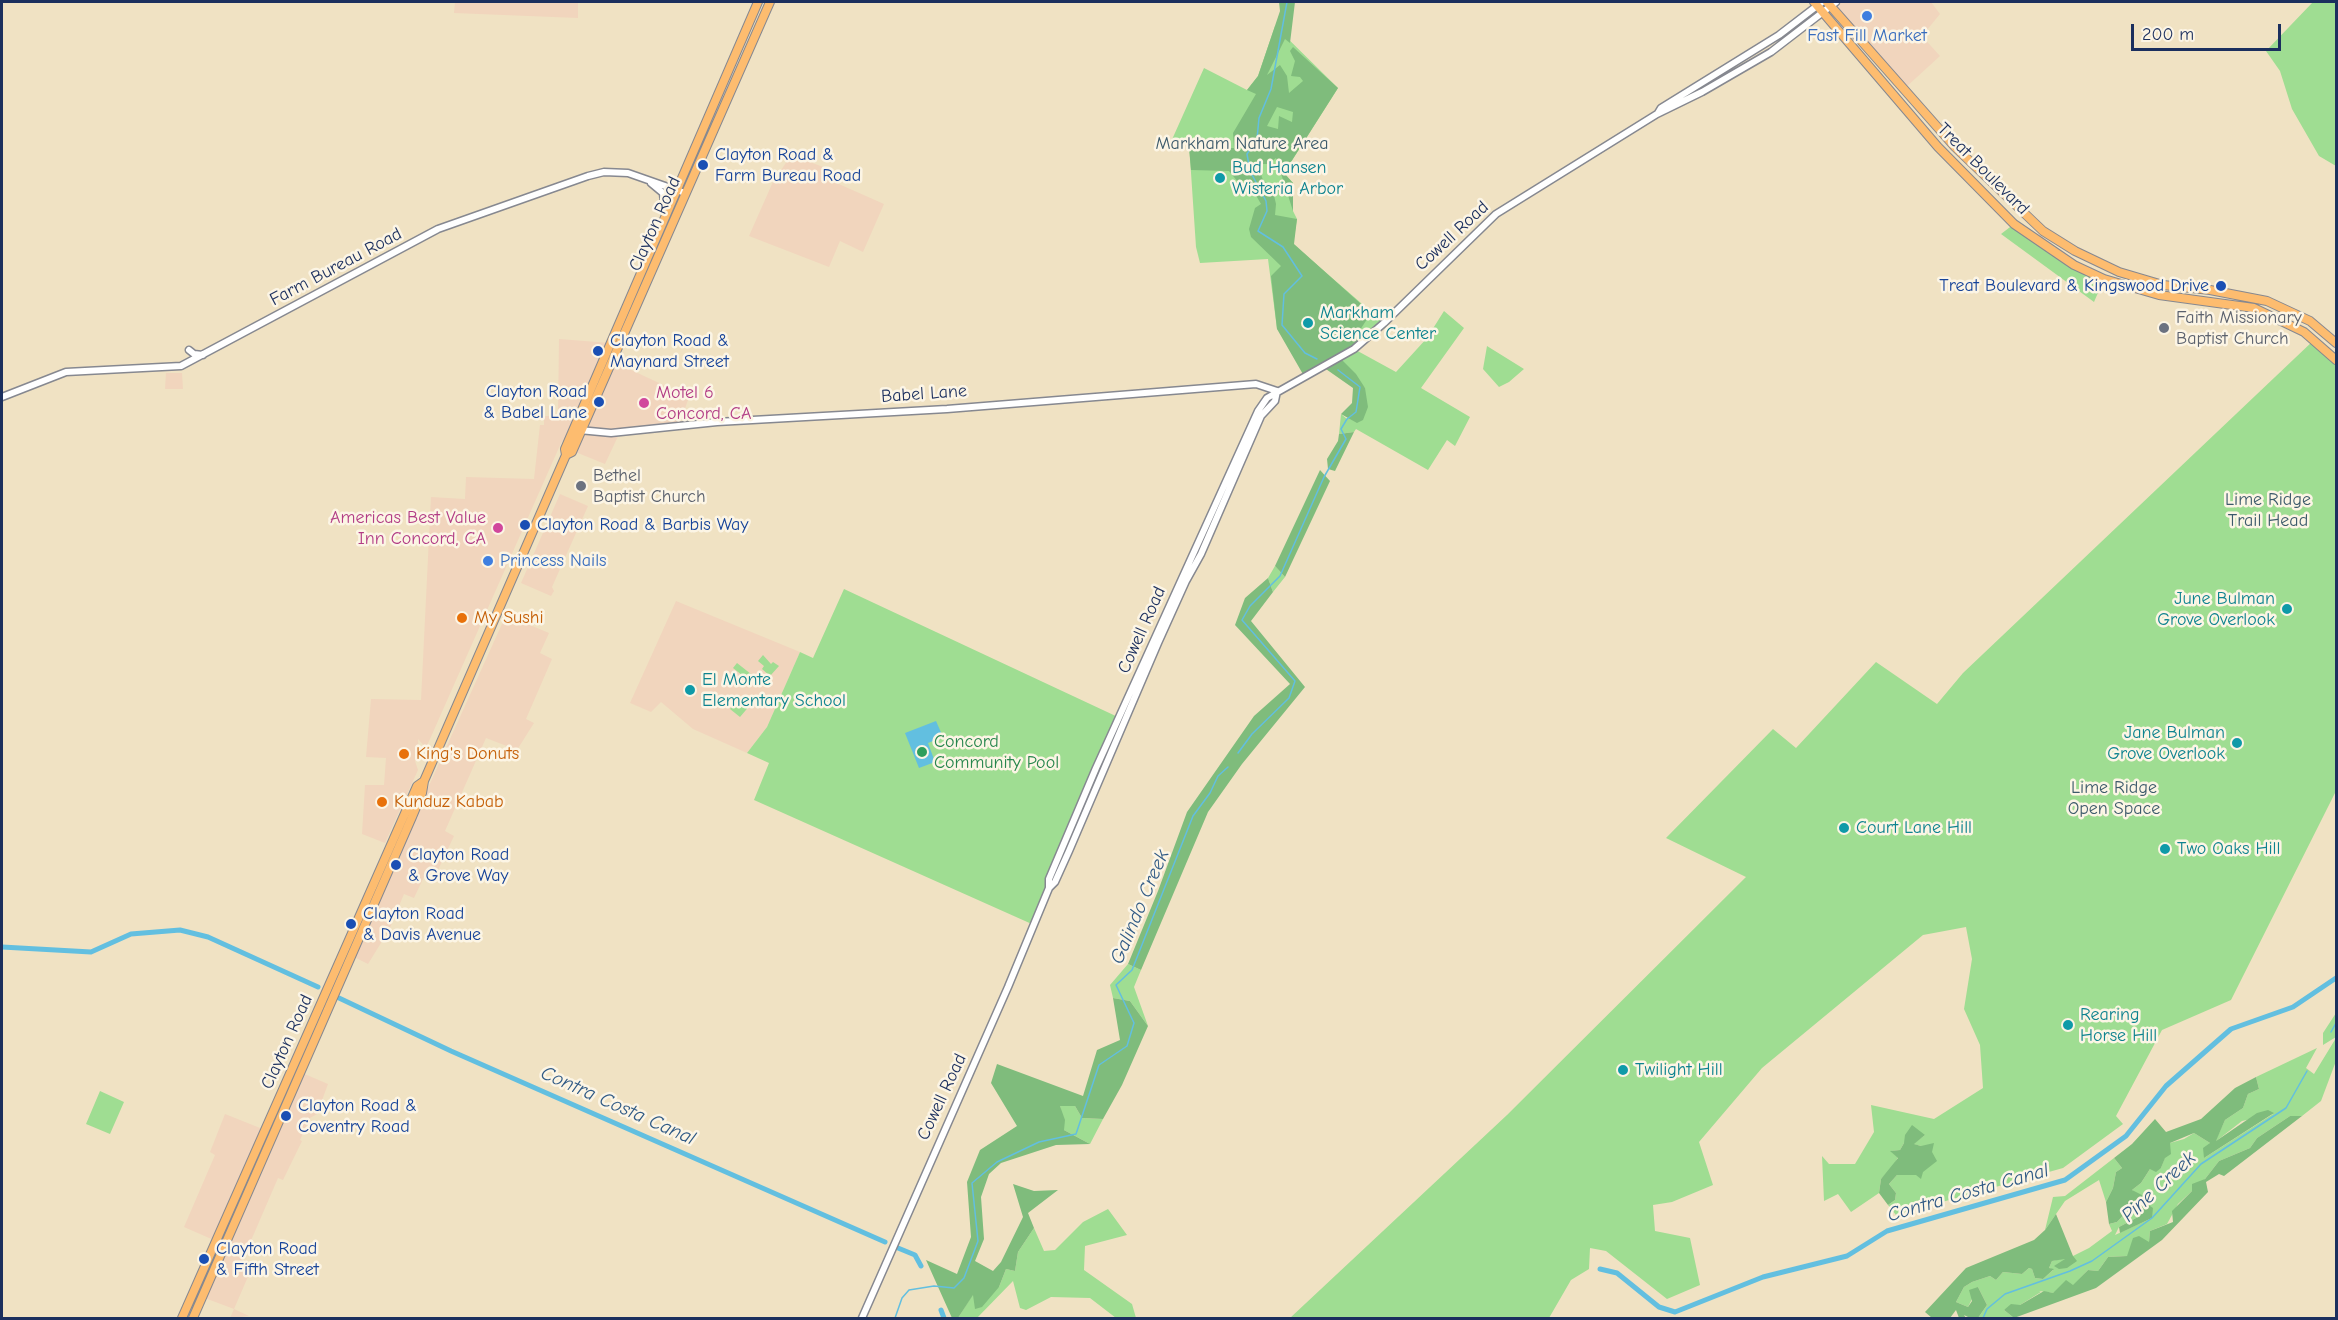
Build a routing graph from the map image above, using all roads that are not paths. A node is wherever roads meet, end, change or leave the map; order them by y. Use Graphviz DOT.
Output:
graph roads {
  1 [pos="758,2"];
  2 [pos="770,2"];
  3 [pos="1831,3"];
  4 [pos="1819,5"];
  5 [pos="640,177"];
  6 [pos="675,188"];
  7 [pos="685,193"];
  8 [pos="665,213"];
  9 [pos="2210,290"];
  10 [pos="2169,296"];
  11 [pos="2251,307"];
  12 [pos="2337,343"];
  13 [pos="189,350"];
  14 [pos="206,354"];
  15 [pos="2337,360"];
  16 [pos="1276,391"];
  17 [pos="2,397"];
  18 [pos="577,430"];
  19 [pos="423,781"];
  20 [pos="182,1318"];
  21 [pos="193,1318"];
  22 [pos="862,1318"];
  1 -- 6 [label="main road, Clayton Road"];
  2 -- 7 [label="main road, Clayton Road"];
  3 -- 4 [label="street, Cowell Road"];
  3 -- 9 [label="main road, Treat Boulevard"];
  4 -- 10 [label="main road, Treat Boulevard"];
  4 -- 16 [label="street, Cowell Road"];
  5 -- 6 [label="street, Farm Bureau Road"];
  5 -- 8 [label="street"];
  5 -- 14 [label="street, Farm Bureau Road"];
  6 -- 7 [label="street, Farm Bureau Road"];
  6 -- 8 [label="main road, Clayton Road"];
  7 -- 18 [label="main road, Clayton Road"];
  8 -- 18 [label="main road, Clayton Road"];
  9 -- 10 [label="main road"];
  9 -- 11 [label="main road"];
  9 -- 12 [label="main road, Treat Boulevard"];
  10 -- 11 [label="main road, Treat Boulevard"];
  11 -- 15 [label="main road, Treat Boulevard"];
  13 -- 14 [label="street"];
  14 -- 17 [label="street, Farm Bureau Road"];
  16 -- 18 [label="street, Babel Lane"];
  16 -- 22 [label="street, Cowell Road"];
  18 -- 19 [label="main road, Clayton Road"];
  19 -- 20 [label="main road, Clayton Road"];
  19 -- 21 [label="main road, Clayton Road"];
}
